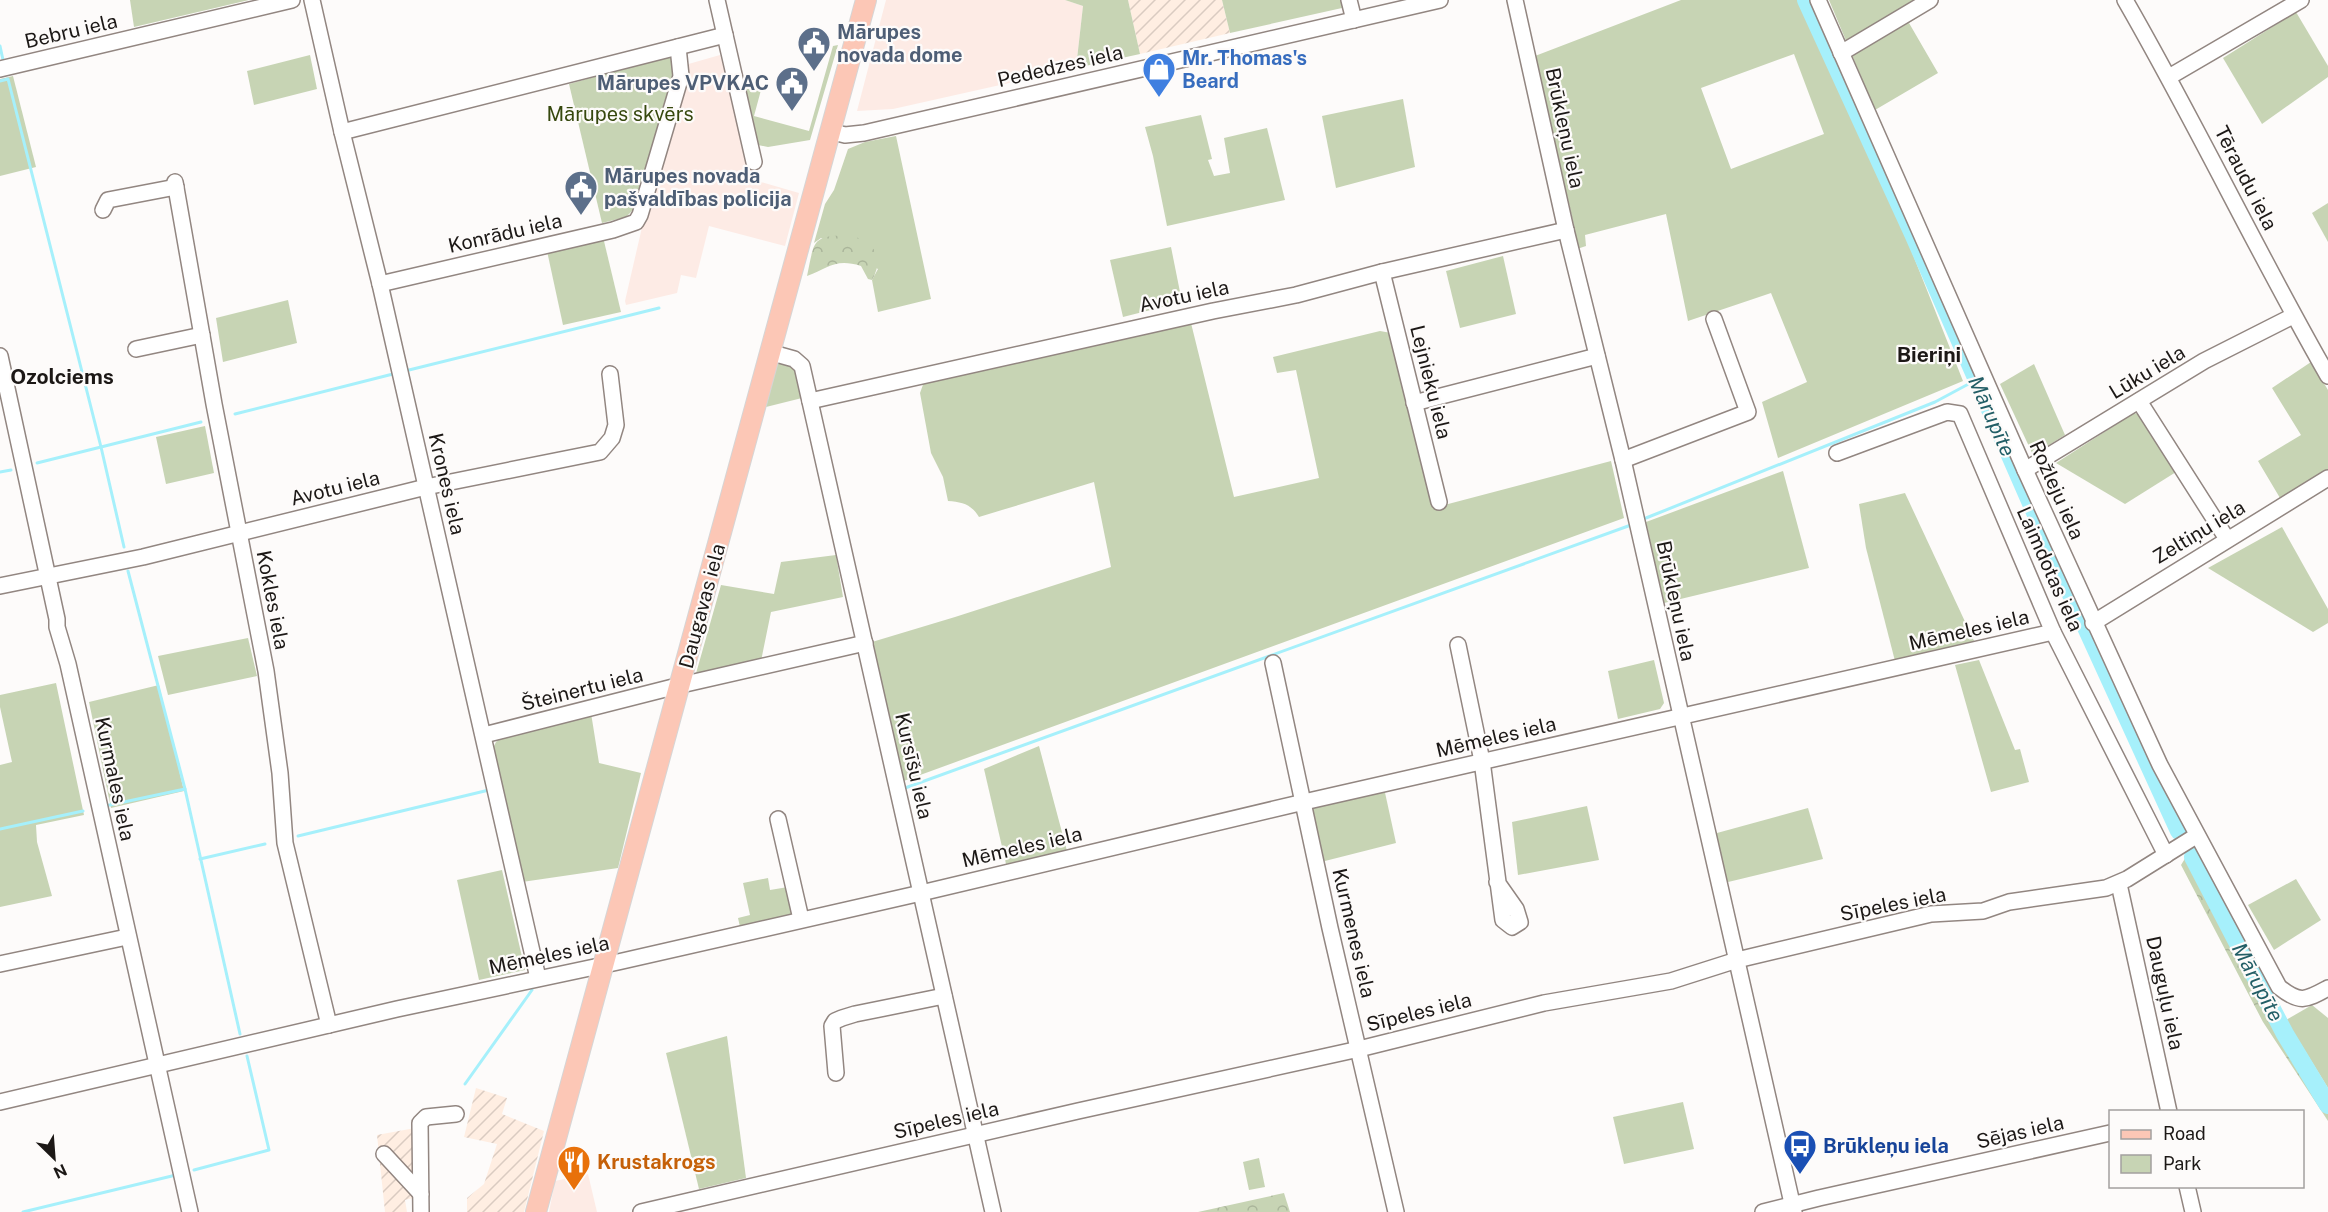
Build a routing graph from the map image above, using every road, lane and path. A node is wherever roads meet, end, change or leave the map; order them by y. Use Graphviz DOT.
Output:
graph roads {
  1 [pos="292,0"];
  2 [pos="312,0"];
  3 [pos="717,0"];
  4 [pos="866,0"];
  5 [pos="1349,0"];
  6 [pos="1438,0"];
  7 [pos="1515,0"];
  8 [pos="1818,0"];
  9 [pos="1930,0"];
  10 [pos="2125,0"];
  11 [pos="2301,0"];
  12 [pos="1353,20"];
  13 [pos="725,35"];
  14 [pos="678,47"];
  15 [pos="1841,53"];
  16 [pos="0,69"];
  17 [pos="2169,77"];
  18 [pos="829,130"];
  19 [pos="342,132"];
  20 [pos="754,162"];
  21 [pos="104,210"];
  22 [pos="1566,230"];
  23 [pos="1382,272"];
  24 [pos="380,284"];
  25 [pos="2293,316"];
  26 [pos="1714,319"];
  27 [pos="202,335"];
  28 [pos="136,348"];
  29 [pos="769,352"];
  30 [pos="0,356"];
  31 [pos="1597,356"];
  32 [pos="610,374"];
  33 [pos="2328,376"];
  34 [pos="810,401"];
  35 [pos="2139,401"];
  36 [pos="1414,403"];
  37 [pos="1837,453"];
  38 [pos="1623,460"];
  39 [pos="2025,470"];
  40 [pos="2328,478"];
  41 [pos="426,487"];
  42 [pos="1439,502"];
  43 [pos="239,533"];
  44 [pos="2227,539"];
  45 [pos="47,575"];
  46 [pos="0,586"];
  47 [pos="2093,623"];
  48 [pos="2053,632"];
  49 [pos="865,643"];
  50 [pos="1458,645"];
  51 [pos="1273,663"];
  52 [pos="681,686"];
  53 [pos="1680,717"];
  54 [pos="484,735"];
  55 [pos="1482,761"];
  56 [pos="1304,802"];
  57 [pos="778,819"];
  58 [pos="2196,836"];
  59 [pos="2166,855"];
  60 [pos="1497,882"];
  61 [pos="2119,884"];
  62 [pos="921,893"];
  63 [pos="801,919"];
  64 [pos="127,937"];
  65 [pos="1737,960"];
  66 [pos="0,964"];
  67 [pos="603,965"];
  68 [pos="538,978"];
  69 [pos="2328,988"];
  70 [pos="944,996"];
  71 [pos="329,1025"];
  72 [pos="1359,1049"];
  73 [pos="156,1066"];
  74 [pos="836,1073"];
  75 [pos="0,1102"];
  76 [pos="2169,1110"];
  77 [pos="456,1114"];
  78 [pos="2109,1134"];
  79 [pos="976,1135"];
  80 [pos="384,1154"];
  81 [pos="2187,1188"];
  82 [pos="421,1194"];
  83 [pos="1793,1209"];
  84 [pos="190,1212"];
  85 [pos="421,1212"];
  86 [pos="536,1212"];
  87 [pos="641,1212"];
  88 [pos="993,1212"];
  89 [pos="1396,1212"];
  90 [pos="1763,1212"];
  91 [pos="2193,1212"];
  1 -- 16 [label="street, Bebru iela"];
  2 -- 19 [label="street, Krones iela"];
  3 -- 13 [label="street"];
  4 -- 18 [label="main road, Daugavas iela"];
  5 -- 12 [label="street"];
  6 -- 12 [label="street, Pededzes iela"];
  7 -- 22 [label="street, Brūkleņu iela"];
  8 -- 15 [label="street, Rožleju iela"];
  9 -- 15 [label="street"];
  10 -- 17 [label="street, Tēraudu iela"];
  11 -- 17 [label="street"];
  12 -- 18 [label="street, Pededzes iela"];
  13 -- 14 [label="street"];
  13 -- 20 [label="street"];
  14 -- 19 [label="street"];
  14 -- 24 [label="street, Konrādu iela"];
  15 -- 39 [label="street, Rožleju iela"];
  17 -- 25 [label="street, Tēraudu iela"];
  18 -- 29 [label="main road, Daugavas iela"];
  19 -- 24 [label="street, Krones iela"];
  21 -- 27 [label="street, Kokles iela"];
  22 -- 23 [label="street, Avotu iela"];
  22 -- 31 [label="street, Brūkleņu iela"];
  23 -- 34 [label="street, Avotu iela"];
  23 -- 36 [label="street, Lejnieku iela"];
  24 -- 41 [label="street, Krones iela"];
  25 -- 33 [label="street, Tēraudu iela"];
  25 -- 35 [label="street, Lūku iela"];
  26 -- 38 [label="street"];
  27 -- 28 [label="street"];
  27 -- 43 [label="street, Kokles iela"];
  29 -- 34 [label="street, Kursīšu iela"];
  29 -- 52 [label="main road, Daugavas iela"];
  30 -- 45 [label="street, Kurmales iela"];
  31 -- 36 [label="street"];
  31 -- 38 [label="street, Brūkleņu iela"];
  32 -- 41 [label="street, Avotu iela"];
  34 -- 49 [label="street, Kursīšu iela"];
  35 -- 39 [label="street, Lūku iela"];
  35 -- 44 [label="street"];
  36 -- 42 [label="street, Lejnieku iela"];
  37 -- 48 [label="street, Laimdotas iela"];
  38 -- 53 [label="street, Brūkleņu iela"];
  39 -- 47 [label="street, Rožleju iela"];
  40 -- 44 [label="street, Zeltiņu iela"];
  41 -- 43 [label="street, Avotu iela"];
  41 -- 54 [label="street, Krones iela"];
  43 -- 45 [label="street, Avotu iela"];
  43 -- 71 [label="street, Kokles iela"];
  44 -- 47 [label="street, Zeltiņu iela"];
  45 -- 46 [label="street, Avotu iela"];
  45 -- 64 [label="street, Kurmales iela"];
  47 -- 58 [label="street, Rožleju iela"];
  48 -- 53 [label="street, Mēmeles iela"];
  48 -- 59 [label="street, Laimdotas iela"];
  49 -- 52 [label="street, Šteinertu iela"];
  49 -- 62 [label="street, Kursīšu iela"];
  50 -- 55 [label="street"];
  51 -- 56 [label="street, Kurmenes iela"];
  52 -- 54 [label="street, Šteinertu iela"];
  52 -- 67 [label="main road, Daugavas iela"];
  53 -- 55 [label="street, Mēmeles iela"];
  53 -- 65 [label="street, Brūkleņu iela"];
  54 -- 68 [label="street, Krones iela"];
  55 -- 56 [label="street, Mēmeles iela"];
  55 -- 60 [label="street"];
  56 -- 62 [label="street, Mēmeles iela"];
  56 -- 72 [label="street, Kurmenes iela"];
  57 -- 63 [label="street"];
  58 -- 59 [label="street, Sīpeles iela"];
  58 -- 69 [label="street, Rožleju iela"];
  59 -- 61 [label="street, Sīpeles iela"];
  61 -- 65 [label="street, Sīpeles iela"];
  61 -- 76 [label="street, Dauguļu iela"];
  62 -- 63 [label="street, Mēmeles iela"];
  62 -- 70 [label="street, Kursīšu iela"];
  63 -- 67 [label="street, Mēmeles iela"];
  64 -- 66 [label="street"];
  64 -- 73 [label="street, Kurmales iela"];
  65 -- 72 [label="street, Sīpeles iela"];
  65 -- 83 [label="street, Brūkleņu iela"];
  67 -- 68 [label="street, Mēmeles iela"];
  67 -- 86 [label="main road, Daugavas iela"];
  68 -- 71 [label="street, Mēmeles iela"];
  70 -- 74 [label="street"];
  70 -- 79 [label="street, Kursīšu iela"];
  71 -- 73 [label="street, Mēmeles iela"];
  72 -- 79 [label="street, Sīpeles iela"];
  72 -- 89 [label="street, Kurmenes iela"];
  73 -- 75 [label="street, Mēmeles iela"];
  73 -- 84 [label="street, Kurmales iela"];
  77 -- 82 [label="street"];
  78 -- 83 [label="street, Sējas iela"];
  79 -- 87 [label="street, Sīpeles iela"];
  79 -- 88 [label="street, Kursīšu iela"];
  80 -- 82 [label="street"];
  81 -- 91 [label="street"];
  82 -- 85 [label="street"];
  83 -- 90 [label="street, Sējas iela"];
}
